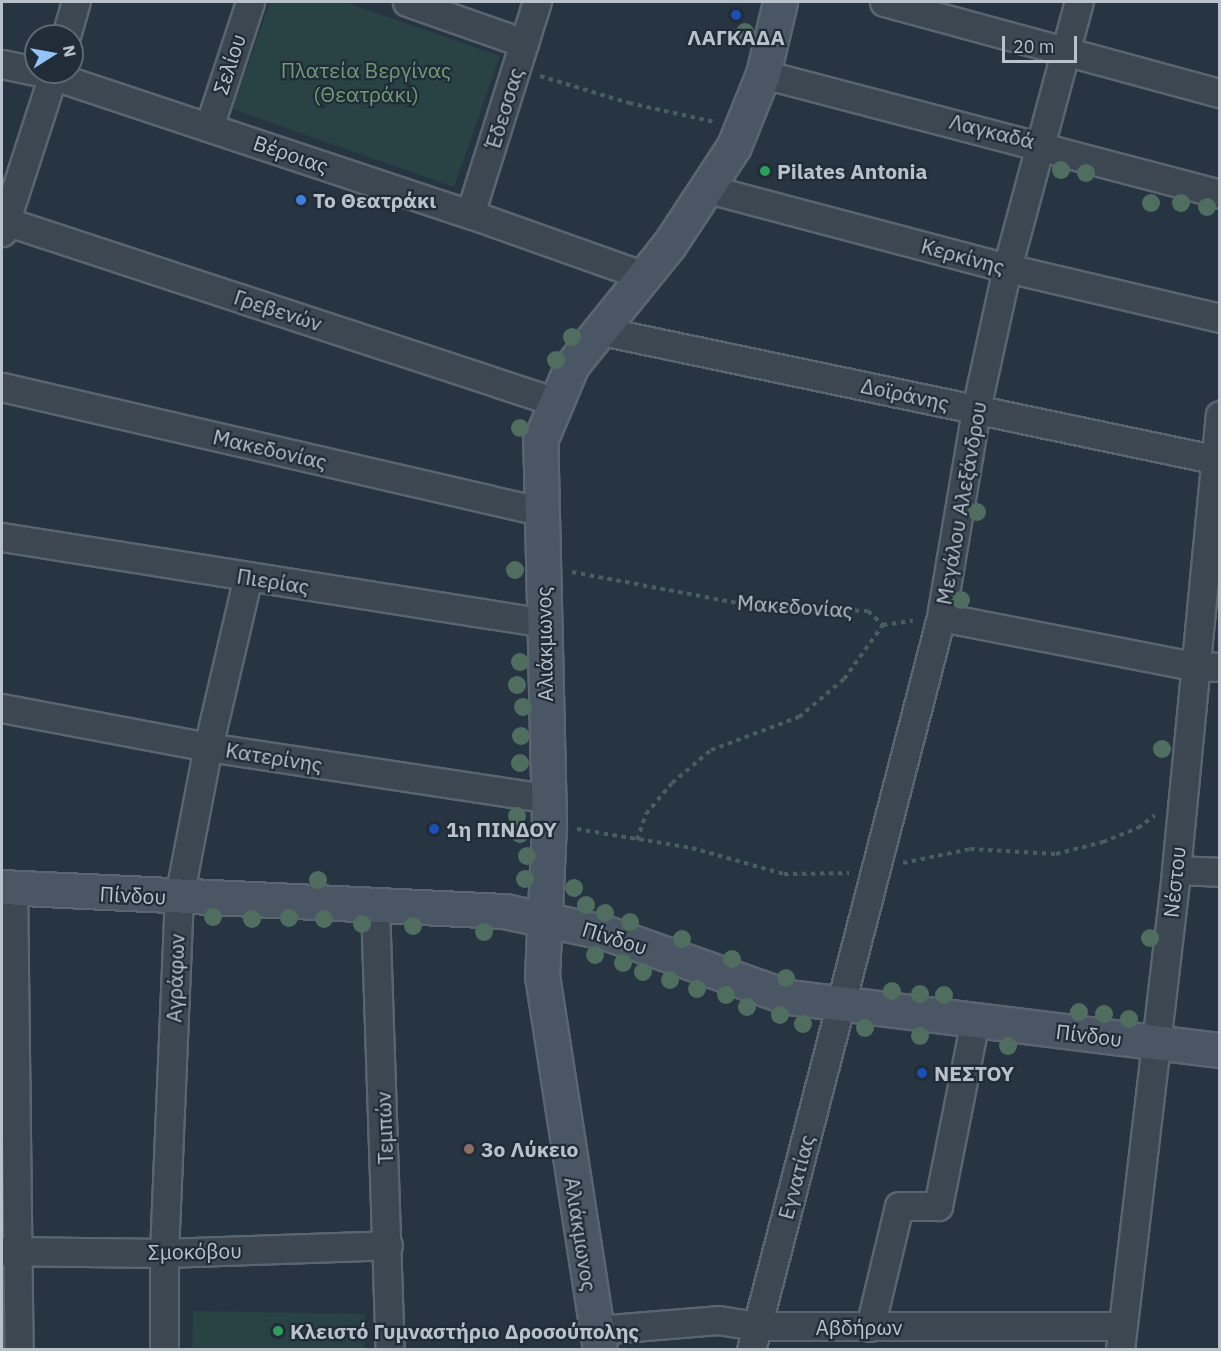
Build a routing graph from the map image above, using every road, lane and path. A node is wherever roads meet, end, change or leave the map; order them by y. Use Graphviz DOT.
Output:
graph roads {
  1 [pos="76,2"];
  2 [pos="250,2"];
  3 [pos="407,2"];
  4 [pos="537,2"];
  5 [pos="780,2"];
  6 [pos="884,2"];
  7 [pos="1079,2"];
  8 [pos="70,24"];
  9 [pos="1066,51"];
  10 [pos="520,56"];
  11 [pos="2,64"];
  12 [pos="24,68"];
  13 [pos="763,74"];
  14 [pos="43,84"];
  15 [pos="82,84"];
  16 [pos="1220,93"];
  17 [pos="209,127"];
  18 [pos="742,128"];
  19 [pos="1040,144"];
  20 [pos="708,189"];
  21 [pos="1220,194"];
  22 [pos="470,214"];
  23 [pos="3,224"];
  24 [pos="1007,268"];
  25 [pos="641,275"];
  26 [pos="1220,318"];
  27 [pos="597,330"];
  28 [pos="2,387"];
  29 [pos="553,401"];
  30 [pos="976,409"];
  31 [pos="1220,415"];
  32 [pos="1213,459"];
  33 [pos="539,511"];
  34 [pos="2,537"];
  35 [pos="542,566"];
  36 [pos="248,577"];
  37 [pos="941,617"];
  38 [pos="545,623"];
  39 [pos="883,625"];
  40 [pos="1207,666"];
  41 [pos="2,708"];
  42 [pos="207,747"];
  43 [pos="1182,795"];
  44 [pos="548,811"];
  45 [pos="637,840"];
  46 [pos="1176,870"];
  47 [pos="1220,872"];
  48 [pos="876,873"];
  49 [pos="7,888"];
  50 [pos="178,897"];
  51 [pos="375,906"];
  52 [pos="542,917"];
  53 [pos="843,1005"];
  54 [pos="975,1021"];
  55 [pos="1157,1043"];
  56 [pos="1220,1050"];
  57 [pos="388,1245"];
  58 [pos="10,1251"];
  59 [pos="164,1253"];
  60 [pos="870,1328"];
  61 [pos="754,1338"];
  62 [pos="1121,1338"];
  63 [pos="598,1340"];
  64 [pos="19,1350"];
  65 [pos="164,1350"];
  66 [pos="390,1350"];
  1 -- 8 [label="street"];
  2 -- 17 [label="street, Σελίου"];
  3 -- 10 [label="street"];
  4 -- 10 [label="street, Έδεσσας"];
  5 -- 13 [label="street, Αλιάκμωνος"];
  6 -- 9 [label="street"];
  7 -- 9 [label="street, Μεγάλου Αλεξάνδρου"];
  9 -- 16 [label="street"];
  9 -- 19 [label="street, Μεγάλου Αλεξάνδρου"];
  10 -- 18 [label="path"];
  10 -- 22 [label="street, Έδεσσας"];
  11 -- 12 [label="street, Βέροιας"];
  13 -- 18 [label="street, Αλιάκμωνος"];
  13 -- 19 [label="street, Λαγκαδά"];
  14 -- 23 [label="street"];
  15 -- 17 [label="street, Βέροιας"];
  17 -- 22 [label="street, Βέροιας"];
  18 -- 20 [label="street, Αλιάκμωνος"];
  19 -- 21 [label="street, Λαγκαδά"];
  19 -- 24 [label="street, Μεγάλου Αλεξάνδρου"];
  20 -- 24 [label="street, Κερκίνης"];
  20 -- 25 [label="street, Αλιάκμωνος"];
  22 -- 25 [label="street, Βέροιας"];
  23 -- 29 [label="street, Γρεβενών"];
  24 -- 26 [label="street, Κερκίνης"];
  24 -- 30 [label="street, Μεγάλου Αλεξάνδρου"];
  25 -- 27 [label="street, Αλιάκμωνος"];
  27 -- 29 [label="street, Αλιάκμωνος"];
  27 -- 30 [label="street, Δοϊράνης"];
  28 -- 33 [label="street, Μακεδονίας"];
  29 -- 33 [label="street, Αλιάκμωνος"];
  30 -- 32 [label="street, Δοϊράνης"];
  30 -- 37 [label="street, Μεγάλου Αλεξάνδρου"];
  31 -- 32 [label="street, Νέστου"];
  32 -- 40 [label="street, Νέστου"];
  33 -- 35 [label="street, Αλιάκμωνος"];
  34 -- 36 [label="street, Πιερίας"];
  35 -- 38 [label="street, Αλιάκμωνος"];
  35 -- 39 [label="path, Μακεδονίας"];
  36 -- 38 [label="street, Πιερίας"];
  36 -- 42 [label="street, Αγράφων"];
  37 -- 39 [label="path, Μακεδονίας"];
  37 -- 40 [label="street"];
  37 -- 48 [label="street, Μεγάλου Αλεξάνδρου"];
  38 -- 44 [label="street, Αλιάκμωνος"];
  39 -- 45 [label="path"];
  40 -- 43 [label="street, Νέστου"];
  41 -- 42 [label="street, Κατερίνης"];
  42 -- 44 [label="street, Κατερίνης"];
  42 -- 50 [label="street, Αγράφων"];
  43 -- 46 [label="street, Νέστου"];
  43 -- 48 [label="path"];
  44 -- 45 [label="path"];
  44 -- 52 [label="street, Αλιάκμωνος"];
  45 -- 48 [label="path"];
  46 -- 47 [label="street"];
  46 -- 55 [label="street, Νέστου"];
  48 -- 53 [label="street, Μεγάλου Αλεξάνδρου"];
  49 -- 50 [label="street, Πίνδου"];
  49 -- 58 [label="street"];
  50 -- 51 [label="street, Πίνδου"];
  50 -- 59 [label="street, Αγράφων"];
  51 -- 52 [label="street, Πίνδου"];
  51 -- 57 [label="street, Τεμπών"];
  52 -- 53 [label="street, Πίνδου"];
  52 -- 63 [label="street, Αλιάκμωνος"];
  53 -- 54 [label="street, Πίνδου"];
  53 -- 61 [label="street, Εγνατίας"];
  54 -- 55 [label="street, Πίνδου"];
  54 -- 60 [label="street"];
  55 -- 56 [label="street, Πίνδου"];
  55 -- 62 [label="street, Νέστου"];
  57 -- 59 [label="street, Σμοκόβου"];
  57 -- 66 [label="street, Τεμπών"];
  58 -- 59 [label="street, Σμοκόβου"];
  58 -- 64 [label="street"];
  59 -- 65 [label="street, Αγράφων"];
  60 -- 61 [label="street, Αβδήρων"];
  60 -- 62 [label="street, Αβδήρων"];
  61 -- 63 [label="street, Αβδήρων"];
}
